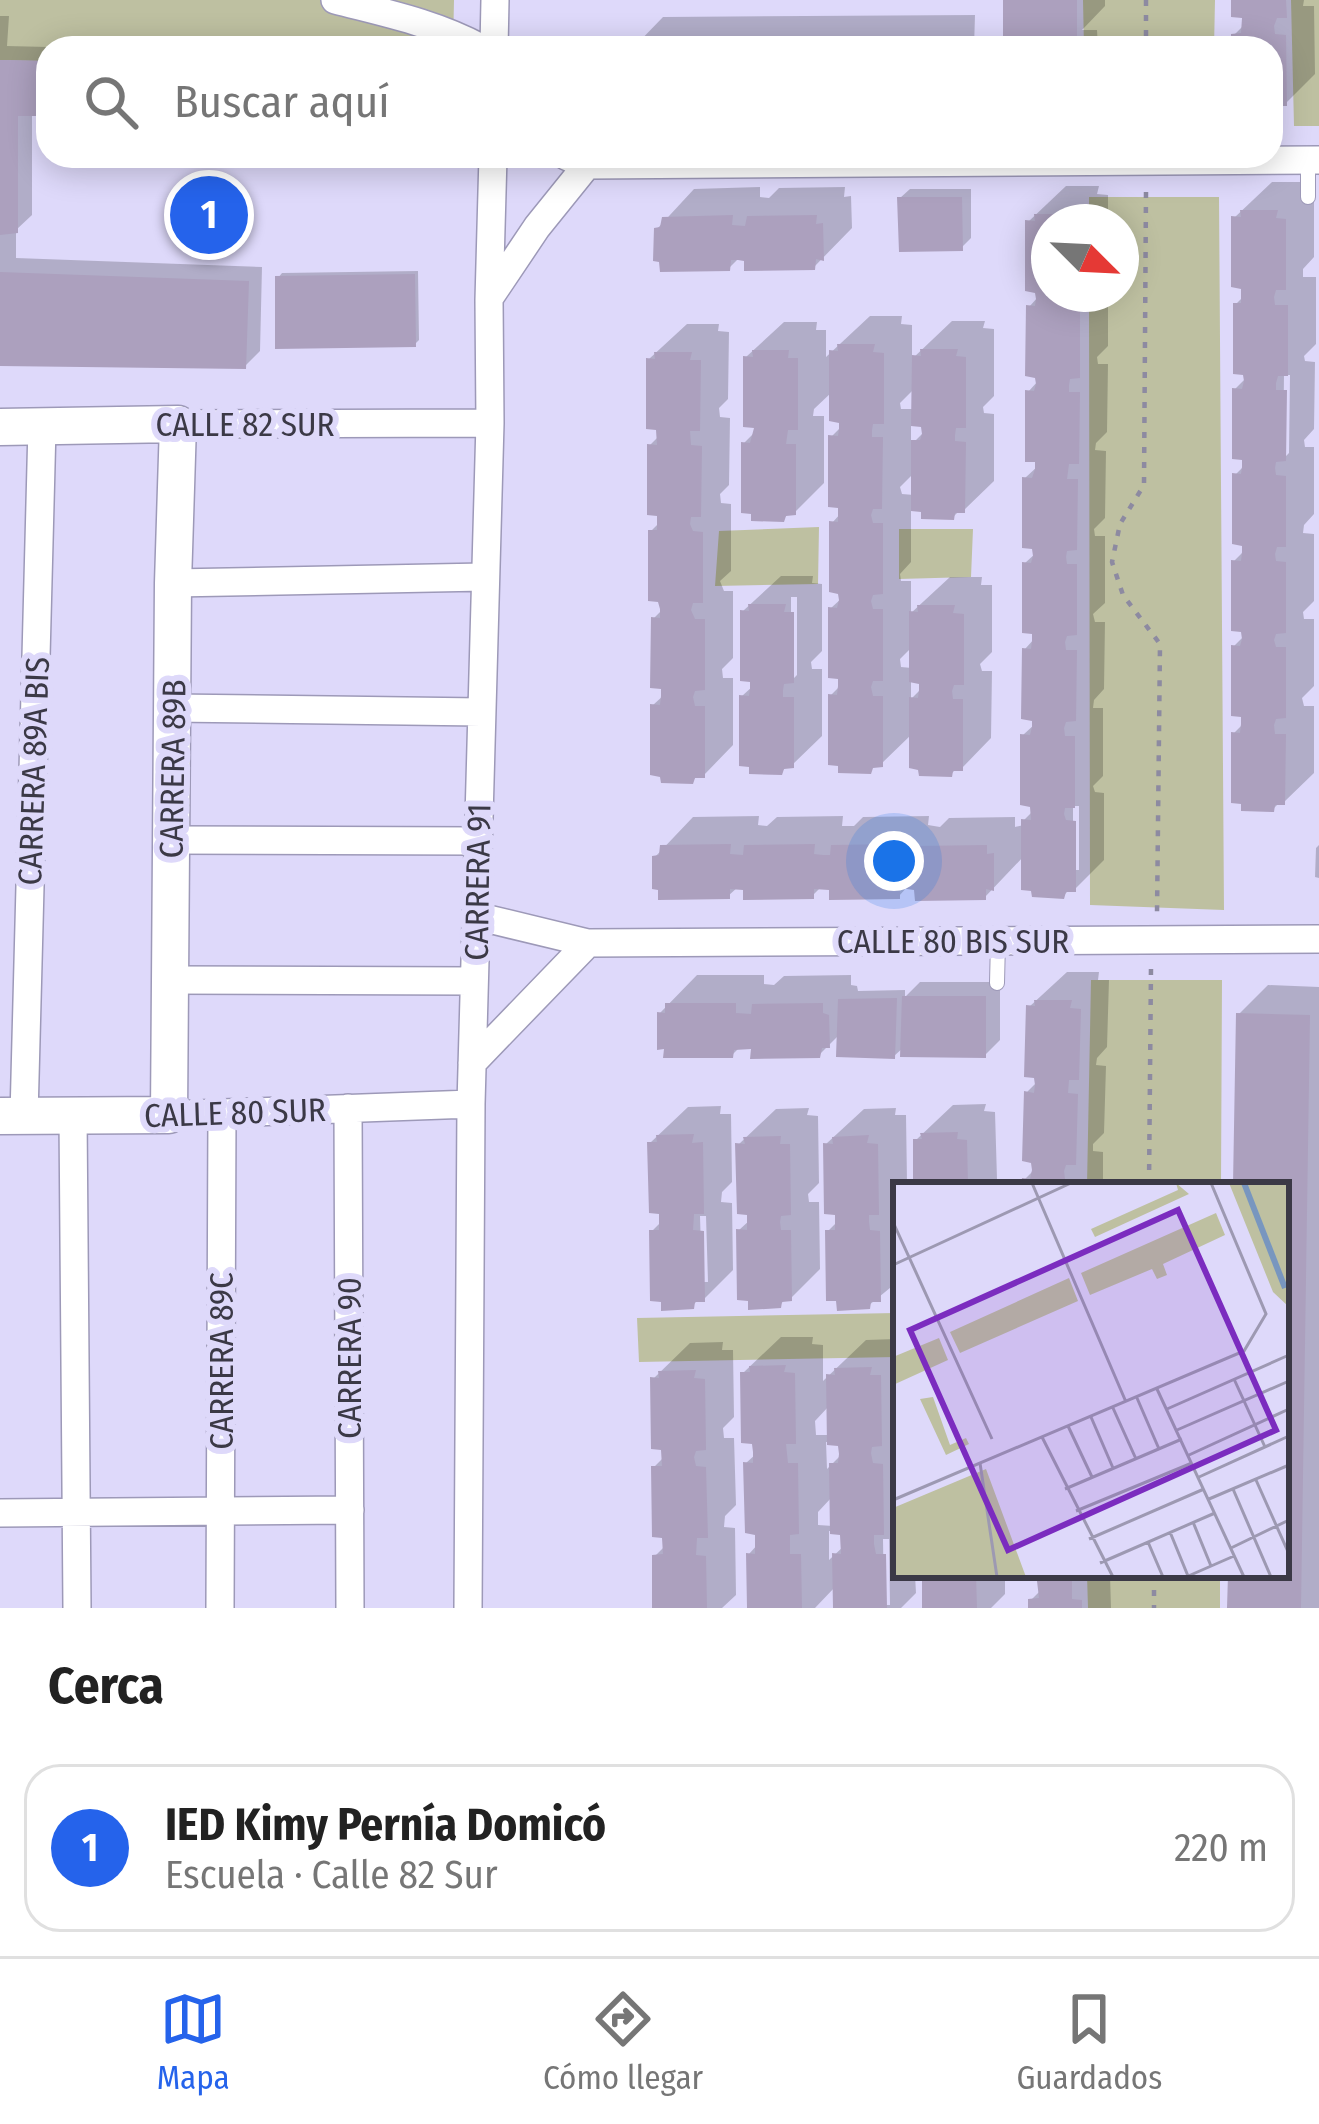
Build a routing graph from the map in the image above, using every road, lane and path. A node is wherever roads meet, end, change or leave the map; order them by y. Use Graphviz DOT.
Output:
graph roads {
  1 [pos="334,0"];
  2 [pos="495,0"];
  3 [pos="1146,0"];
  4 [pos="460,36"];
  5 [pos="494,36"];
  6 [pos="1146,36"];
  7 [pos="1283,160"];
  8 [pos="1313,160"];
  9 [pos="493,168"];
  10 [pos="572,168"];
  11 [pos="1146,168"];
  12 [pos="1308,197"];
  13 [pos="489,300"];
  14 [pos="490,423"];
  15 [pos="178,424"];
  16 [pos="43,427"];
  17 [pos="0,428"];
  18 [pos="484,577"];
  19 [pos="173,583"];
  20 [pos="172,708"];
  21 [pos="481,712"];
  22 [pos="171,840"];
  23 [pos="478,841"];
  24 [pos="476,916"];
  25 [pos="1319,939"];
  26 [pos="1151,940"];
  27 [pos="998,941"];
  28 [pos="588,944"];
  29 [pos="170,980"];
  30 [pos="474,981"];
  31 [pos="997,983"];
  32 [pos="472,1063"];
  33 [pos="471,1104"];
  34 [pos="348,1108"];
  35 [pos="222,1113"];
  36 [pos="169,1114"];
  37 [pos="12,1115"];
  38 [pos="73,1115"];
  39 [pos="1149,1182"];
  40 [pos="350,1510"];
  41 [pos="220,1511"];
  42 [pos="76,1512"];
  43 [pos="0,1513"];
  44 [pos="77,1608"];
  45 [pos="220,1608"];
  46 [pos="350,1608"];
  47 [pos="468,1608"];
  1 -- 4 [label="street"];
  2 -- 5 [label="street"];
  3 -- 6 [label="path"];
  7 -- 8 [label="street"];
  8 -- 12 [label="lane"];
  9 -- 13 [label="street, CARRERA 91"];
  10 -- 13 [label="street"];
  11 -- 26 [label="path"];
  13 -- 14 [label="street, CARRERA 91"];
  14 -- 15 [label="street, CALLE 82 SUR"];
  14 -- 18 [label="street, CARRERA 91"];
  15 -- 16 [label="street, CALLE 82 SUR"];
  15 -- 19 [label="street, CARRERA 89B"];
  16 -- 17 [label="street, CALLE 82 SUR"];
  16 -- 37 [label="street, CARRERA 89A BIS"];
  18 -- 19 [label="street"];
  18 -- 21 [label="street, CARRERA 91"];
  19 -- 20 [label="street, CARRERA 89B"];
  20 -- 21 [label="street"];
  20 -- 22 [label="street, CARRERA 89B"];
  21 -- 23 [label="street, CARRERA 91"];
  22 -- 23 [label="street"];
  22 -- 29 [label="street, CARRERA 89B"];
  23 -- 24 [label="street, CARRERA 91"];
  24 -- 28 [label="street, CALLE 80 BIS SUR"];
  24 -- 30 [label="street, CARRERA 91"];
  25 -- 26 [label="street, CALLE 80 BIS SUR"];
  26 -- 27 [label="street, CALLE 80 BIS SUR"];
  26 -- 39 [label="path"];
  27 -- 28 [label="street, CALLE 80 BIS SUR"];
  27 -- 31 [label="lane"];
  28 -- 32 [label="street"];
  29 -- 30 [label="street"];
  29 -- 36 [label="street, CARRERA 89B"];
  30 -- 32 [label="street, CARRERA 91"];
  32 -- 33 [label="street, CARRERA 91"];
  33 -- 34 [label="street, CALLE 80 SUR"];
  33 -- 47 [label="street, CARRERA 91"];
  34 -- 35 [label="street, CALLE 80 SUR"];
  34 -- 40 [label="street, CARRERA 90"];
  35 -- 36 [label="street, CALLE 80 SUR"];
  35 -- 41 [label="street, CARRERA 89C"];
  36 -- 38 [label="street, CALLE 80 SUR"];
  37 -- 38 [label="street, CALLE 80 SUR"];
  38 -- 42 [label="street"];
  40 -- 41 [label="street"];
  40 -- 46 [label="street, CARRERA 90"];
  41 -- 42 [label="street"];
  41 -- 45 [label="street, CARRERA 89C"];
  42 -- 43 [label="street"];
  42 -- 44 [label="street"];
}
